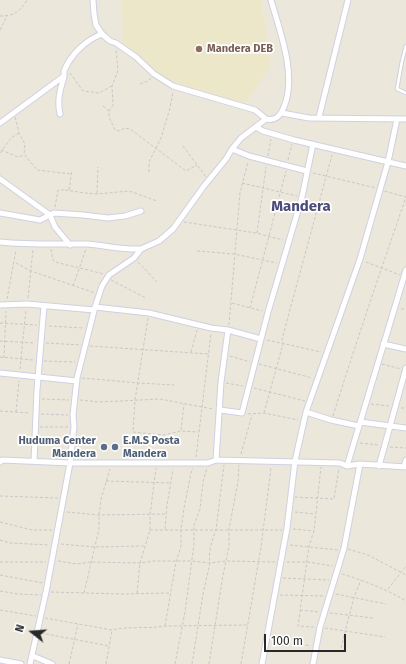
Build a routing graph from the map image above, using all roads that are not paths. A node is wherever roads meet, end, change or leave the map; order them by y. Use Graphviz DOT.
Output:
graph roads {
  1 [pos="93,0"];
  2 [pos="271,0"];
  3 [pos="348,0"];
  4 [pos="102,34"];
  5 [pos="406,46"];
  6 [pos="64,75"];
  7 [pos="406,93"];
  8 [pos="282,113"];
  9 [pos="60,114"];
  10 [pos="319,117"];
  11 [pos="266,118"];
  12 [pos="397,119"];
  13 [pos="406,119"];
  14 [pos="0,123"];
  15 [pos="256,127"];
  16 [pos="313,144"];
  17 [pos="232,149"];
  18 [pos="388,162"];
  19 [pos="406,166"];
  20 [pos="307,171"];
  21 [pos="0,179"];
  22 [pos="140,211"];
  23 [pos="0,214"];
  24 [pos="52,214"];
  25 [pos="0,242"];
  26 [pos="70,245"];
  27 [pos="141,249"];
  28 [pos="406,272"];
  29 [pos="0,305"];
  30 [pos="44,306"];
  31 [pos="94,308"];
  32 [pos="228,330"];
  33 [pos="261,339"];
  34 [pos="383,344"];
  35 [pos="406,349"];
  36 [pos="406,369"];
  37 [pos="0,373"];
  38 [pos="38,378"];
  39 [pos="77,379"];
  40 [pos="220,410"];
  41 [pos="306,412"];
  42 [pos="359,424"];
  43 [pos="390,426"];
  44 [pos="406,428"];
  45 [pos="216,460"];
  46 [pos="406,460"];
  47 [pos="0,461"];
  48 [pos="34,461"];
  49 [pos="295,461"];
  50 [pos="70,463"];
  51 [pos="360,464"];
  52 [pos="347,466"];
  53 [pos="379,466"];
  54 [pos="405,467"];
  55 [pos="33,656"];
  56 [pos="0,660"];
  57 [pos="21,664"];
  58 [pos="30,664"];
  59 [pos="52,664"];
  60 [pos="262,664"];
  61 [pos="313,664"];
  1 -- 4 [label="street"];
  2 -- 8 [label="street"];
  3 -- 10 [label="street"];
  4 -- 6 [label="street"];
  4 -- 11 [label="street"];
  5 -- 7 [label="lane"];
  6 -- 9 [label="street"];
  6 -- 14 [label="street"];
  8 -- 10 [label="street"];
  8 -- 11 [label="street"];
  10 -- 12 [label="street"];
  11 -- 15 [label="street"];
  12 -- 13 [label="street"];
  12 -- 18 [label="street"];
  15 -- 16 [label="street"];
  15 -- 17 [label="street"];
  16 -- 18 [label="street"];
  16 -- 20 [label="street"];
  17 -- 20 [label="street"];
  17 -- 27 [label="street"];
  18 -- 19 [label="street"];
  18 -- 41 [label="street"];
  20 -- 33 [label="street"];
  21 -- 24 [label="street"];
  22 -- 24 [label="street"];
  23 -- 24 [label="street"];
  24 -- 26 [label="street"];
  25 -- 26 [label="street"];
  26 -- 27 [label="street"];
  27 -- 31 [label="street"];
  28 -- 34 [label="street"];
  29 -- 30 [label="street"];
  30 -- 31 [label="street"];
  30 -- 38 [label="street"];
  31 -- 32 [label="street"];
  31 -- 39 [label="street"];
  32 -- 33 [label="street"];
  32 -- 40 [label="street"];
  33 -- 40 [label="street"];
  34 -- 35 [label="street"];
  34 -- 42 [label="street"];
  36 -- 43 [label="street"];
  37 -- 38 [label="street"];
  38 -- 39 [label="street"];
  38 -- 48 [label="street"];
  39 -- 50 [label="street"];
  40 -- 45 [label="street"];
  41 -- 42 [label="street"];
  41 -- 49 [label="street"];
  42 -- 43 [label="street"];
  42 -- 52 [label="street"];
  43 -- 44 [label="street"];
  43 -- 53 [label="street"];
  45 -- 49 [label="street"];
  45 -- 50 [label="street"];
  46 -- 54 [label="street"];
  47 -- 48 [label="street"];
  48 -- 50 [label="street"];
  49 -- 52 [label="street"];
  49 -- 60 [label="street"];
  50 -- 55 [label="street"];
  51 -- 52 [label="street"];
  51 -- 53 [label="street"];
  51 -- 61 [label="street"];
  53 -- 54 [label="street"];
  55 -- 58 [label="street"];
  55 -- 59 [label="street"];
  56 -- 57 [label="street"];
}
